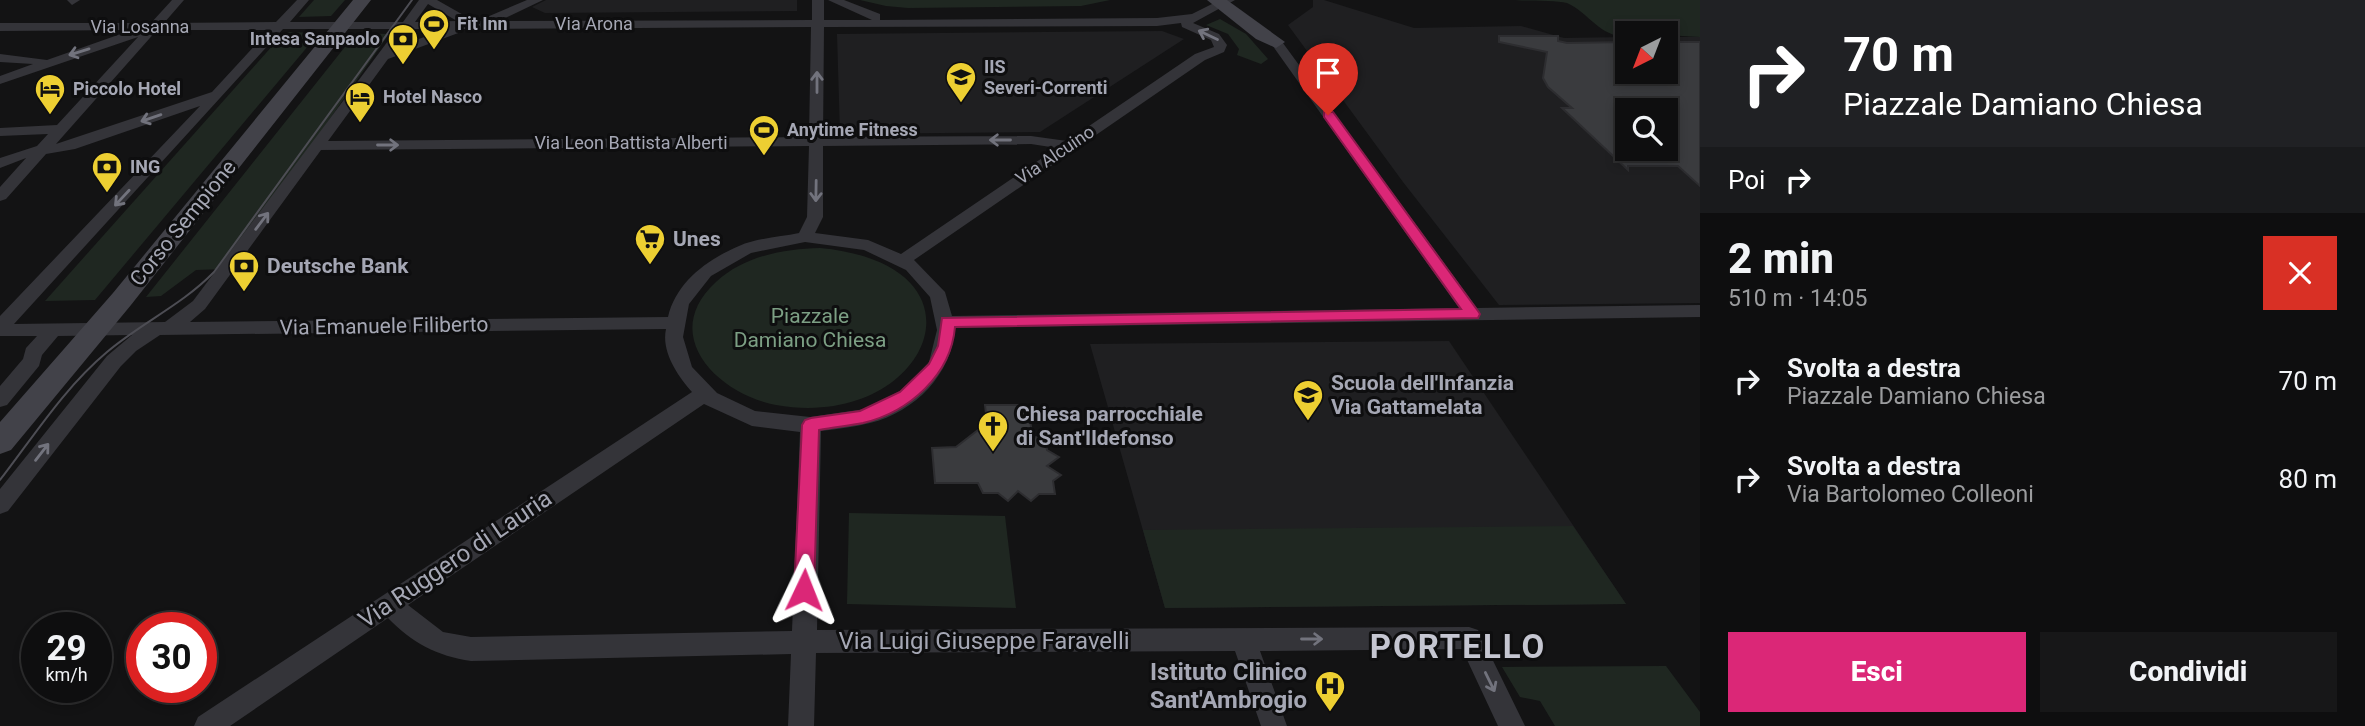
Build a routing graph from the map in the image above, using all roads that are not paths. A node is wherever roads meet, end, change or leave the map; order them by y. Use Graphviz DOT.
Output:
graph roads {
  1 [pos="178,0"];
  2 [pos="303,0"];
  3 [pos="362,0"];
  4 [pos="427,0"];
  5 [pos="537,0"];
  6 [pos="818,0"];
  7 [pos="834,0"];
  8 [pos="1224,1"];
  9 [pos="1190,19"];
  10 [pos="818,22"];
  11 [pos="908,22"];
  12 [pos="475,24"];
  13 [pos="342,25"];
  14 [pos="407,25"];
  15 [pos="279,26"];
  16 [pos="0,27"];
  17 [pos="153,27"];
  18 [pos="110,43"];
  19 [pos="134,47"];
  20 [pos="1280,47"];
  21 [pos="385,56"];
  22 [pos="0,58"];
  23 [pos="49,62"];
  24 [pos="0,79"];
  25 [pos="215,95"];
  26 [pos="59,129"];
  27 [pos="0,132"];
  28 [pos="817,141"];
  29 [pos="320,146"];
  30 [pos="1067,147"];
  31 [pos="39,152"];
  32 [pos="0,163"];
  33 [pos="0,197"];
  34 [pos="805,237"];
  35 [pos="903,260"];
  36 [pos="1700,311"];
  37 [pos="1472,314"];
  38 [pos="948,322"];
  39 [pos="673,323"];
  40 [pos="0,328"];
  41 [pos="163,328"];
  42 [pos="53,329"];
  43 [pos="95,329"];
  44 [pos="705,393"];
  45 [pos="0,400"];
  46 [pos="811,425"];
  47 [pos="0,442"];
  48 [pos="0,505"];
  49 [pos="389,602"];
  50 [pos="1244,640"];
  51 [pos="803,642"];
  52 [pos="207,726"];
  53 [pos="801,726"];
  54 [pos="1274,726"];
  55 [pos="1512,726"];
  1 -- 17 [label="street"];
  2 -- 15 [label="street"];
  3 -- 13 [label="main road, Corso Sempione"];
  4 -- 12 [label="street"];
  4 -- 14 [label="street"];
  5 -- 12 [label="street"];
  6 -- 10 [label="street"];
  7 -- 11 [label="street, Via Arona"];
  8 -- 9 [label="street"];
  8 -- 20 [label="main road"];
  9 -- 11 [label="street, Via Arona"];
  30 -- 9 [label="street, Via Alcuino, one-way"];
  10 -- 11 [label="street, Via Arona"];
  10 -- 12 [label="street, Via Arona"];
  28 -- 10 [label="street, one-way"];
  12 -- 14 [label="street, Via Arona"];
  12 -- 21 [label="street"];
  13 -- 14 [label="street, Via Arona"];
  13 -- 15 [label="street, Via Arona"];
  13 -- 43 [label="main road, Corso Sempione"];
  14 -- 21 [label="street"];
  15 -- 17 [label="street, Via Losanna"];
  15 -- 25 [label="street"];
  16 -- 17 [label="street, Via Losanna"];
  17 -- 18 [label="street"];
  17 -- 19 [label="street"];
  18 -- 19 [label="street"];
  18 -- 23 [label="street, one-way"];
  19 -- 26 [label="street"];
  20 -- 37 [label="street"];
  21 -- 29 [label="street"];
  22 -- 23 [label="street"];
  23 -- 24 [label="street"];
  25 -- 31 [label="street, one-way"];
  25 -- 40 [label="street, one-way"];
  26 -- 27 [label="street"];
  26 -- 31 [label="street"];
  29 -- 28 [label="street, Via Leon Battista Alberti, one-way"];
  30 -- 28 [label="street, Via Leon Battista Alberti, one-way"];
  28 -- 34 [label="street, one-way"];
  41 -- 29 [label="street, one-way"];
  30 -- 35 [label="street, Via Alcuino"];
  31 -- 32 [label="street"];
  31 -- 33 [label="street"];
  34 -- 35 [label="street"];
  34 -- 39 [label="street"];
  35 -- 38 [label="street"];
  36 -- 37 [label="street"];
  37 -- 38 [label="street"];
  38 -- 46 [label="street"];
  39 -- 41 [label="street, Via Emanuele Filiberto"];
  39 -- 44 [label="street"];
  40 -- 42 [label="street"];
  41 -- 43 [label="street, Via Emanuele Filiberto"];
  48 -- 41 [label="street, one-way"];
  42 -- 43 [label="street"];
  42 -- 45 [label="street"];
  43 -- 47 [label="main road, Corso Sempione"];
  44 -- 46 [label="street"];
  44 -- 49 [label="street, Via Ruggero di Lauria"];
  46 -- 51 [label="street"];
  49 -- 51 [label="street, Via Luigi Giuseppe Faravelli"];
  49 -- 52 [label="street, Via Ruggero di Lauria"];
  50 -- 51 [label="street, Via Luigi Giuseppe Faravelli"];
  50 -- 54 [label="street"];
  50 -- 55 [label="street, Via Luigi Giuseppe Faravelli, one-way"];
  51 -- 53 [label="street"];
}
